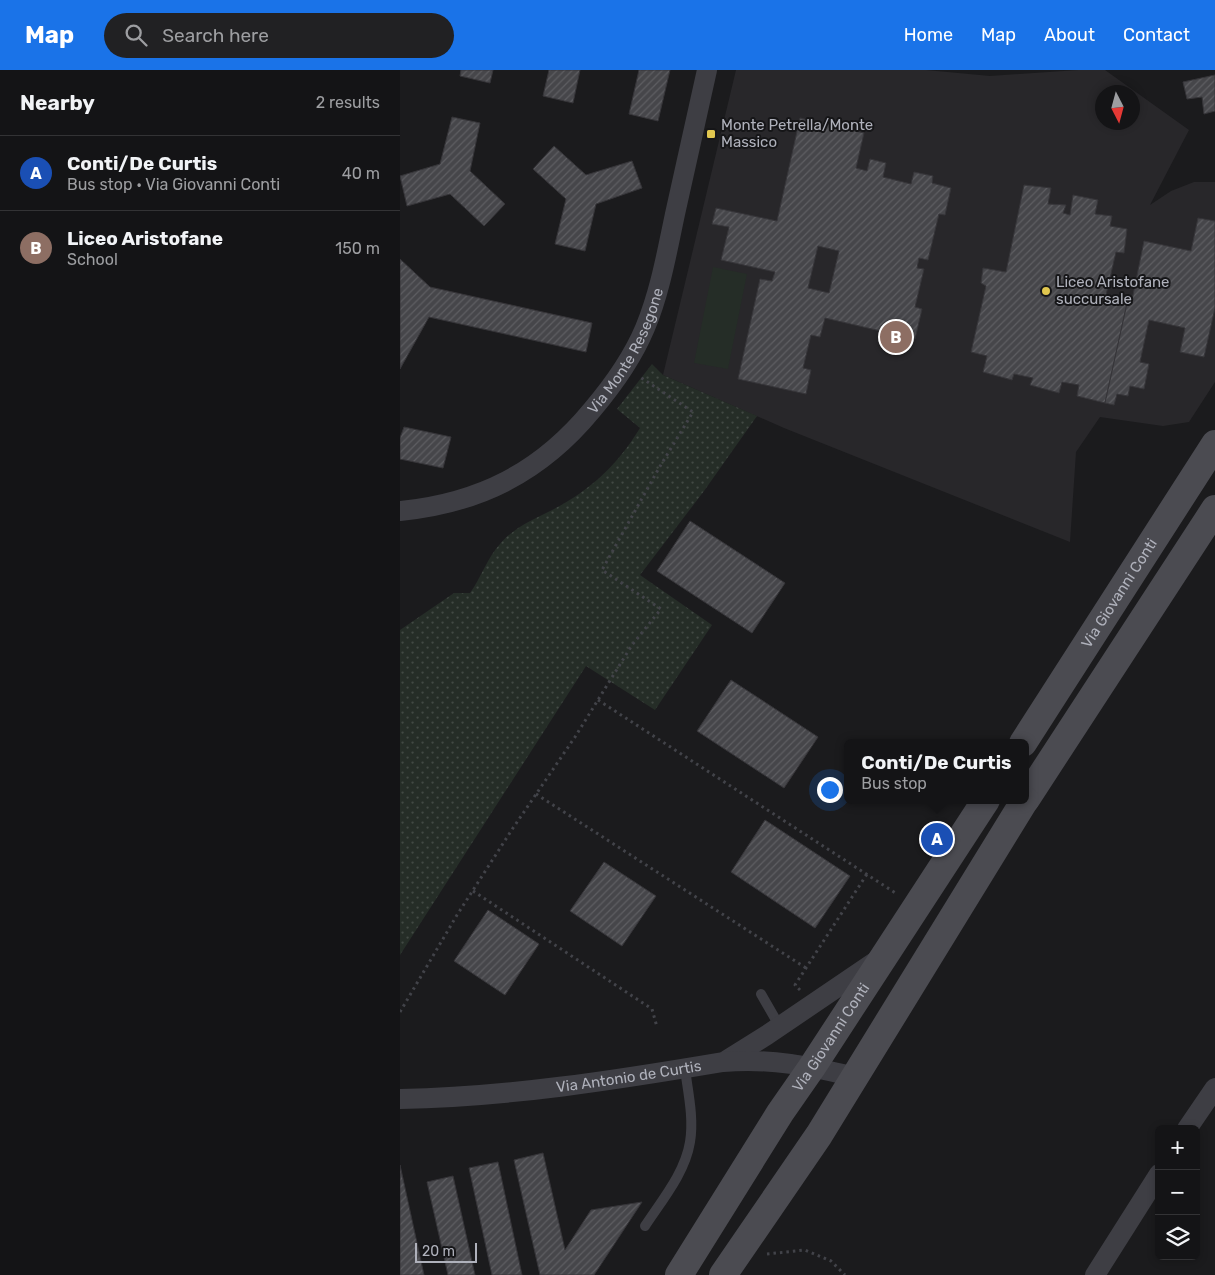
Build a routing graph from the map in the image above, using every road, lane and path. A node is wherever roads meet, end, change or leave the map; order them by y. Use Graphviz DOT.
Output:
graph roads {
  1 [pos="707,70"];
  2 [pos="625,368"];
  3 [pos="1215,444"];
  4 [pos="1215,509"];
  5 [pos="400,511"];
  6 [pos="598,700"];
  7 [pos="1026,739"];
  8 [pos="1029,793"];
  9 [pos="536,794"];
  10 [pos="983,804"];
  11 [pos="1022,804"];
  12 [pos="867,874"];
  13 [pos="473,891"];
  14 [pos="917,906"];
  15 [pos="882,957"];
  16 [pos="806,968"];
  17 [pos="761,994"];
  18 [pos="814,1003"];
  19 [pos="400,1012"];
  20 [pos="656,1027"];
  21 [pos="780,1027"];
  22 [pos="724,1062"];
  23 [pos="812,1067"];
  24 [pos="686,1069"];
  25 [pos="856,1077"];
  26 [pos="1215,1088"];
  27 [pos="400,1099"];
  28 [pos="1190,1125"];
  29 [pos="1155,1180"];
  30 [pos="645,1226"];
  31 [pos="727,1270"];
  32 [pos="679,1275"];
  33 [pos="845,1275"];
  34 [pos="1095,1275"];
  1 -- 2 [label="street, Via Monte Resegone"];
  2 -- 5 [label="street, Via Monte Resegone"];
  2 -- 6 [label="path"];
  3 -- 7 [label="main road, Via Giovanni Conti"];
  4 -- 8 [label="main road"];
  6 -- 9 [label="path"];
  6 -- 12 [label="path"];
  9 -- 13 [label="path"];
  9 -- 16 [label="path"];
  10 -- 14 [label="main road, Via Giovanni Conti"];
  11 -- 25 [label="main road"];
  12 -- 14 [label="path"];
  12 -- 16 [label="path"];
  13 -- 19 [label="path"];
  13 -- 20 [label="path"];
  14 -- 15 [label="main road, Via Giovanni Conti"];
  15 -- 18 [label="street"];
  15 -- 23 [label="main road, Via Giovanni Conti"];
  16 -- 18 [label="path"];
  17 -- 21 [label="lane"];
  18 -- 21 [label="street"];
  21 -- 22 [label="street"];
  22 -- 23 [label="street, Via Antonio de Curtis"];
  22 -- 24 [label="street, Via Antonio de Curtis"];
  23 -- 25 [label="street, Via Antonio de Curtis"];
  23 -- 32 [label="main road, Via Giovanni Conti"];
  24 -- 27 [label="street, Via Antonio de Curtis"];
  24 -- 30 [label="lane"];
  25 -- 31 [label="main road"];
  26 -- 28 [label="street"];
  29 -- 34 [label="street"];
  31 -- 33 [label="path"];
}
